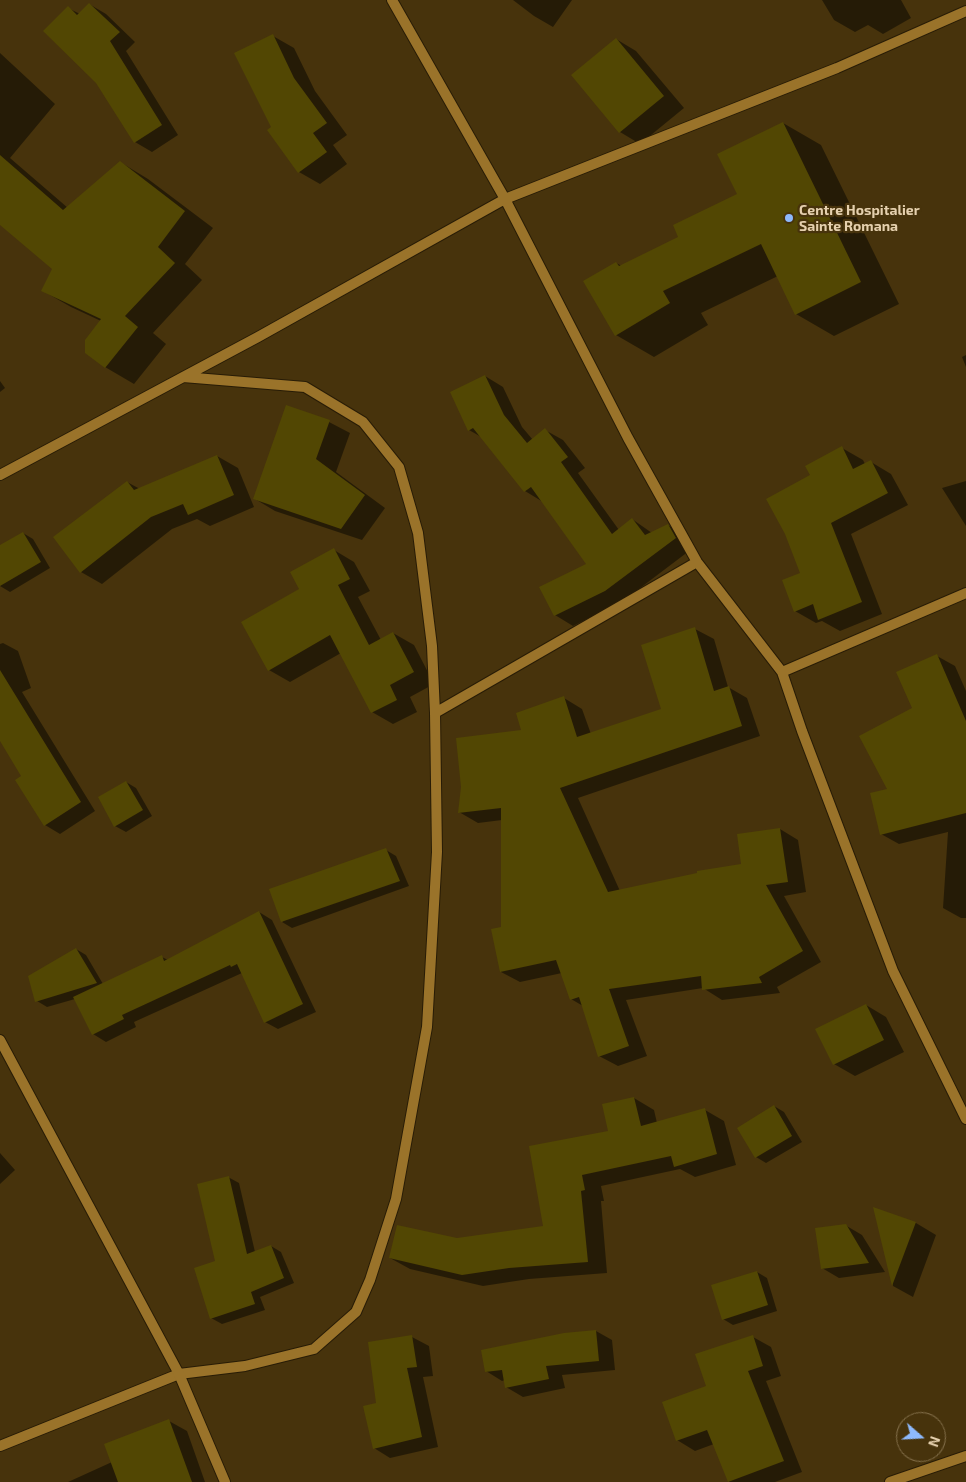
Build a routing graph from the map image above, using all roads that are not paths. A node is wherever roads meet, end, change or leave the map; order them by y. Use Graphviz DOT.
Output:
graph roads {
  1 [pos="392,0"];
  2 [pos="966,11"];
  3 [pos="506,199"];
  4 [pos="183,377"];
  5 [pos="0,475"];
  6 [pos="697,562"];
  7 [pos="966,593"];
  8 [pos="782,672"];
  9 [pos="435,713"];
  10 [pos="0,1040"];
  11 [pos="966,1119"];
  12 [pos="179,1374"];
  13 [pos="0,1446"];
  14 [pos="966,1456"];
  15 [pos="225,1482"];
  16 [pos="890,1482"];
  1 -- 3 [label="street"];
  2 -- 3 [label="street"];
  3 -- 4 [label="street"];
  3 -- 6 [label="street"];
  4 -- 5 [label="street"];
  4 -- 9 [label="street"];
  6 -- 8 [label="street"];
  6 -- 9 [label="street"];
  7 -- 8 [label="street"];
  8 -- 11 [label="street"];
  9 -- 12 [label="street"];
  10 -- 12 [label="street"];
  12 -- 13 [label="street"];
  12 -- 15 [label="street"];
  14 -- 16 [label="street"];
}
